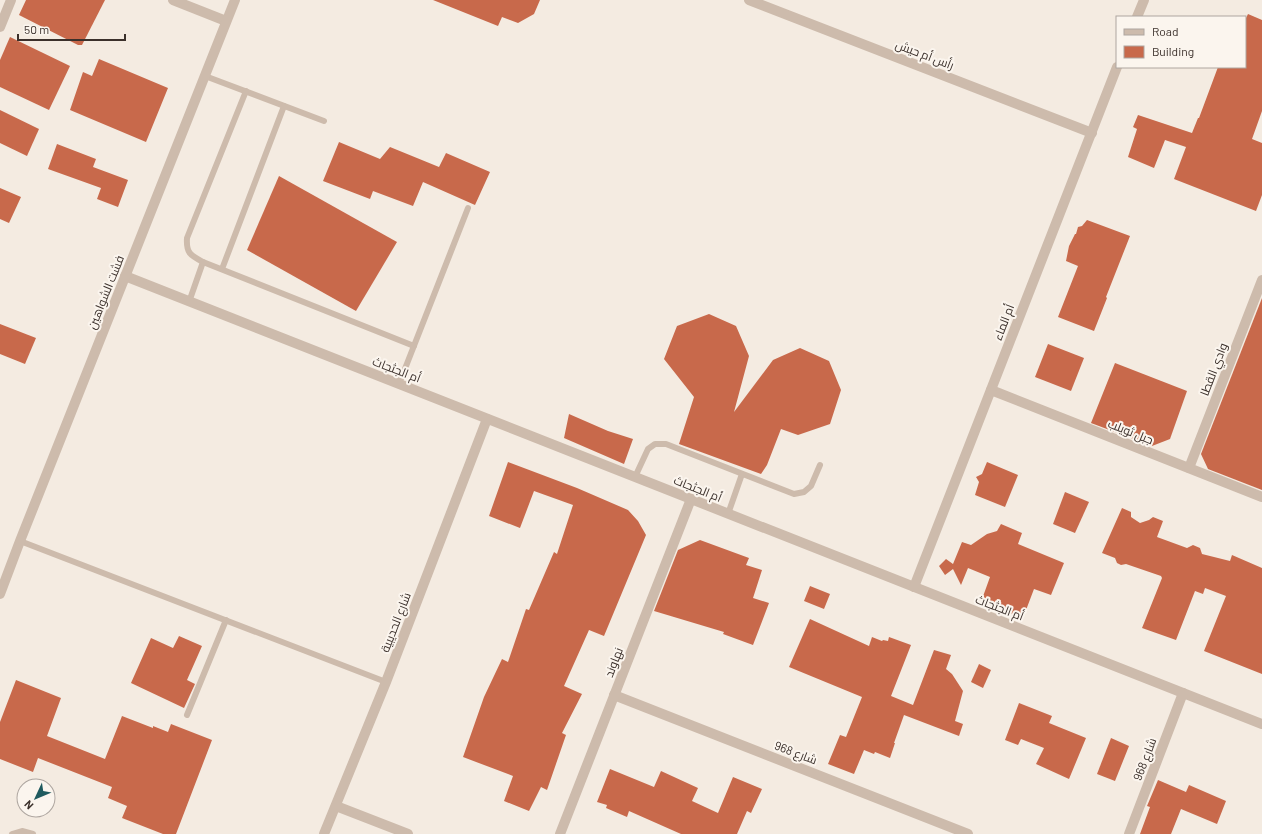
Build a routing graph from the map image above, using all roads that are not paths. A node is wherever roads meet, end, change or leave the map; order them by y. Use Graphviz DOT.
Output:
graph roads {
  1 [pos="11,0"];
  2 [pos="173,0"];
  3 [pos="235,0"];
  4 [pos="749,0"];
  5 [pos="1144,0"];
  6 [pos="1137,16"];
  7 [pos="226,21"];
  8 [pos="0,27"];
  9 [pos="1117,68"];
  10 [pos="205,76"];
  11 [pos="246,91"];
  12 [pos="284,106"];
  13 [pos="324,121"];
  14 [pos="1092,133"];
  15 [pos="468,208"];
  16 [pos="203,262"];
  17 [pos="222,269"];
  18 [pos="125,276"];
  19 [pos="1262,280"];
  20 [pos="189,302"];
  21 [pos="414,346"];
  22 [pos="399,384"];
  23 [pos="991,390"];
  24 [pos="487,419"];
  25 [pos="820,465"];
  26 [pos="1189,468"];
  27 [pos="742,474"];
  28 [pos="635,477"];
  29 [pos="1262,497"];
  30 [pos="691,499"];
  31 [pos="728,514"];
  32 [pos="20,541"];
  33 [pos="914,587"];
  34 [pos="0,594"];
  35 [pos="226,620"];
  36 [pos="386,682"];
  37 [pos="1183,693"];
  38 [pos="614,695"];
  39 [pos="187,715"];
  40 [pos="1262,724"];
  41 [pos="336,806"];
  42 [pos="12,834"];
  43 [pos="33,834"];
  44 [pos="324,834"];
  45 [pos="408,834"];
  46 [pos="560,834"];
  47 [pos="968,834"];
  48 [pos="1129,834"];
  1 -- 8 [label="street"];
  2 -- 7 [label="street"];
  3 -- 7 [label="street, فشت الشواهين"];
  4 -- 14 [label="street, رأس أم حيش"];
  5 -- 6 [label="street"];
  7 -- 10 [label="street, فشت الشواهين"];
  9 -- 14 [label="street, أم الماء"];
  10 -- 11 [label="lane"];
  10 -- 18 [label="street, فشت الشواهين"];
  11 -- 12 [label="lane"];
  11 -- 16 [label="lane"];
  12 -- 13 [label="lane"];
  12 -- 17 [label="lane"];
  14 -- 23 [label="street, أم الماء"];
  15 -- 21 [label="lane"];
  16 -- 17 [label="lane"];
  16 -- 20 [label="lane"];
  17 -- 21 [label="lane"];
  18 -- 20 [label="street, أم الجثجاث"];
  18 -- 32 [label="street, فشت الشواهين"];
  19 -- 26 [label="street, وادي القطا"];
  20 -- 22 [label="street, أم الجثجاث"];
  21 -- 22 [label="lane"];
  22 -- 24 [label="street, أم الجثجاث"];
  23 -- 26 [label="street, جبل ثويلب"];
  23 -- 33 [label="street, أم الماء"];
  24 -- 28 [label="street, أم الجثجاث"];
  24 -- 36 [label="street, شارع الحديبية"];
  25 -- 27 [label="lane"];
  26 -- 29 [label="street, جبل ثويلب"];
  27 -- 28 [label="lane"];
  27 -- 31 [label="lane"];
  28 -- 30 [label="street, أم الجثجاث"];
  30 -- 31 [label="street, أم الجثجاث"];
  30 -- 38 [label="street, نهاوند"];
  31 -- 33 [label="street, أم الجثجاث"];
  32 -- 34 [label="street, فشت الشواهين"];
  32 -- 35 [label="lane"];
  33 -- 37 [label="street, أم الجثجاث"];
  35 -- 36 [label="lane"];
  35 -- 39 [label="lane"];
  36 -- 41 [label="street, شارع الحديبية"];
  37 -- 40 [label="street, أم الجثجاث"];
  37 -- 48 [label="street, شارع 968"];
  38 -- 46 [label="street, نهاوند"];
  38 -- 47 [label="street, شارع 968"];
  41 -- 44 [label="street, شارع الحديبية"];
  41 -- 45 [label="street"];
  42 -- 43 [label="lane"];
}
